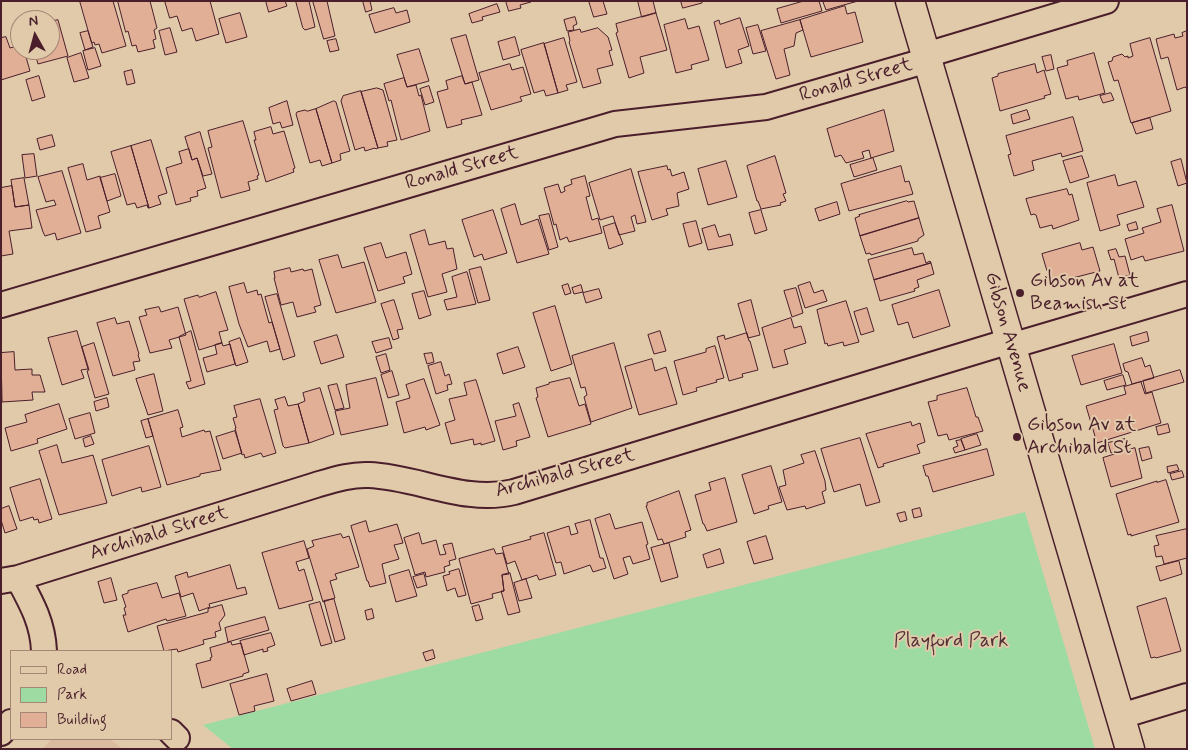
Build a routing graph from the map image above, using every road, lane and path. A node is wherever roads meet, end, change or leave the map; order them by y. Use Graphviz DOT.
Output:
graph roads {
  1 [pos="910,1"];
  2 [pos="1106,1"];
  3 [pos="927,58"];
  4 [pos="1187,294"];
  5 [pos="1,305"];
  6 [pos="1010,343"];
  7 [pos="10,579"];
  8 [pos="44,650"];
  9 [pos="1187,696"];
  10 [pos="1120,716"];
  11 [pos="10,723"];
  12 [pos="1,733"];
  13 [pos="1130,749"];
  1 -- 3 [label="main road, Gibson Avenue"];
  2 -- 3 [label="street, Ronald Street"];
  3 -- 5 [label="street, Ronald Street"];
  3 -- 6 [label="main road, Gibson Avenue"];
  4 -- 6 [label="street, Archibald Street"];
  6 -- 7 [label="street, Archibald Street"];
  6 -- 10 [label="main road, Gibson Avenue"];
  7 -- 8 [label="street"];
  9 -- 10 [label="street"];
  10 -- 13 [label="main road, Gibson Avenue"];
  11 -- 12 [label="street"];
}
